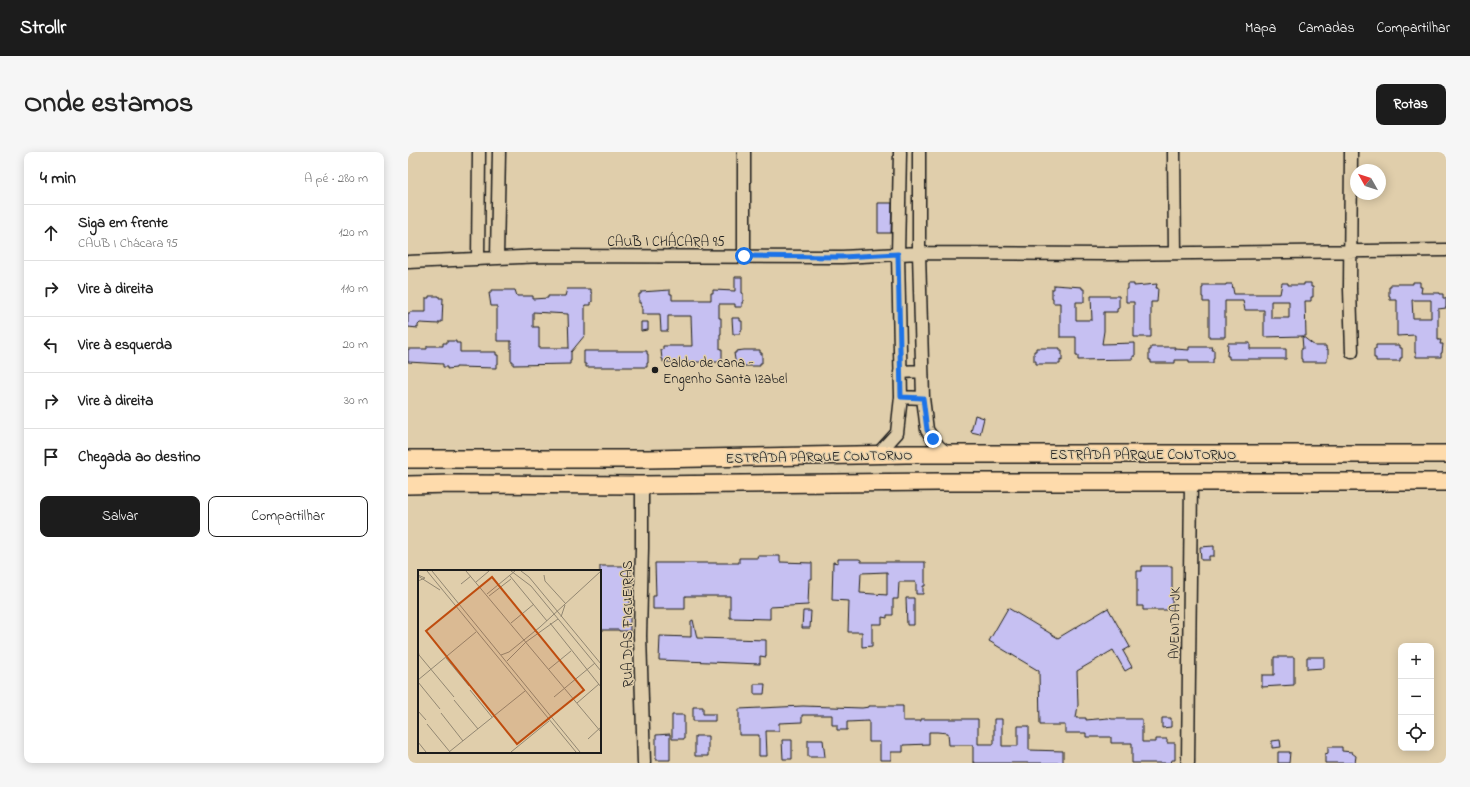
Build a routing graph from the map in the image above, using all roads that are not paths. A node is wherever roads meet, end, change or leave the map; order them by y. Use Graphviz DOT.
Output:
graph roads {
  1 [pos="479,152"];
  2 [pos="499,152"];
  3 [pos="744,152"];
  4 [pos="900,152"];
  5 [pos="919,152"];
  6 [pos="1174,152"];
  7 [pos="1351,152"];
  8 [pos="1446,250"];
  9 [pos="1351,251"];
  10 [pos="919,253"];
  11 [pos="1175,253"];
  12 [pos="898,254"];
  13 [pos="744,256"];
  14 [pos="497,257"];
  15 [pos="478,258"];
  16 [pos="408,262"];
  17 [pos="1352,352"];
  18 [pos="922,371"];
  19 [pos="900,372"];
  20 [pos="901,397"];
  21 [pos="923,398"];
  22 [pos="948,454"];
  23 [pos="1446,454"];
  24 [pos="877,455"];
  25 [pos="408,459"];
  26 [pos="525,459"];
  27 [pos="648,459"];
  28 [pos="1446,482"];
  29 [pos="1191,483"];
  30 [pos="408,485"];
  31 [pos="534,485"];
  32 [pos="642,485"];
  33 [pos="644,763"];
  34 [pos="1188,763"];
  1 -- 15 [label="street"];
  2 -- 14 [label="street"];
  3 -- 13 [label="street"];
  4 -- 12 [label="street"];
  5 -- 10 [label="street"];
  6 -- 11 [label="street"];
  7 -- 9 [label="street"];
  8 -- 9 [label="street, CAUB I CHÁCARA 95"];
  9 -- 11 [label="street, CAUB I CHÁCARA 95"];
  9 -- 17 [label="street"];
  10 -- 11 [label="street, CAUB I CHÁCARA 95"];
  10 -- 12 [label="street, CAUB I CHÁCARA 95"];
  10 -- 18 [label="street"];
  12 -- 13 [label="street, CAUB I CHÁCARA 95"];
  12 -- 19 [label="street"];
  13 -- 14 [label="street, CAUB I CHÁCARA 95"];
  14 -- 15 [label="street, CAUB I CHÁCARA 95"];
  15 -- 16 [label="street, CAUB I CHÁCARA 95"];
  18 -- 19 [label="street"];
  18 -- 21 [label="street"];
  19 -- 20 [label="street"];
  20 -- 21 [label="street"];
  20 -- 24 [label="street"];
  21 -- 22 [label="street"];
  22 -- 23 [label="highway, ESTRADA PARQUE CONTORNO"];
  22 -- 24 [label="highway, ESTRADA PARQUE CONTORNO"];
  24 -- 27 [label="highway, ESTRADA PARQUE CONTORNO"];
  25 -- 26 [label="highway, ESTRADA PARQUE CONTORNO"];
  26 -- 27 [label="highway, ESTRADA PARQUE CONTORNO"];
  26 -- 31 [label="highway"];
  27 -- 32 [label="highway"];
  28 -- 29 [label="highway, ESTRADA PARQUE CONTORNO"];
  29 -- 32 [label="highway, ESTRADA PARQUE CONTORNO"];
  29 -- 34 [label="street, AVENIDA JK"];
  30 -- 31 [label="highway, ESTRADA PARQUE CONTORNO"];
  31 -- 32 [label="highway, ESTRADA PARQUE CONTORNO"];
  32 -- 33 [label="street, RUA DAS FIGUEIRAS"];
}
